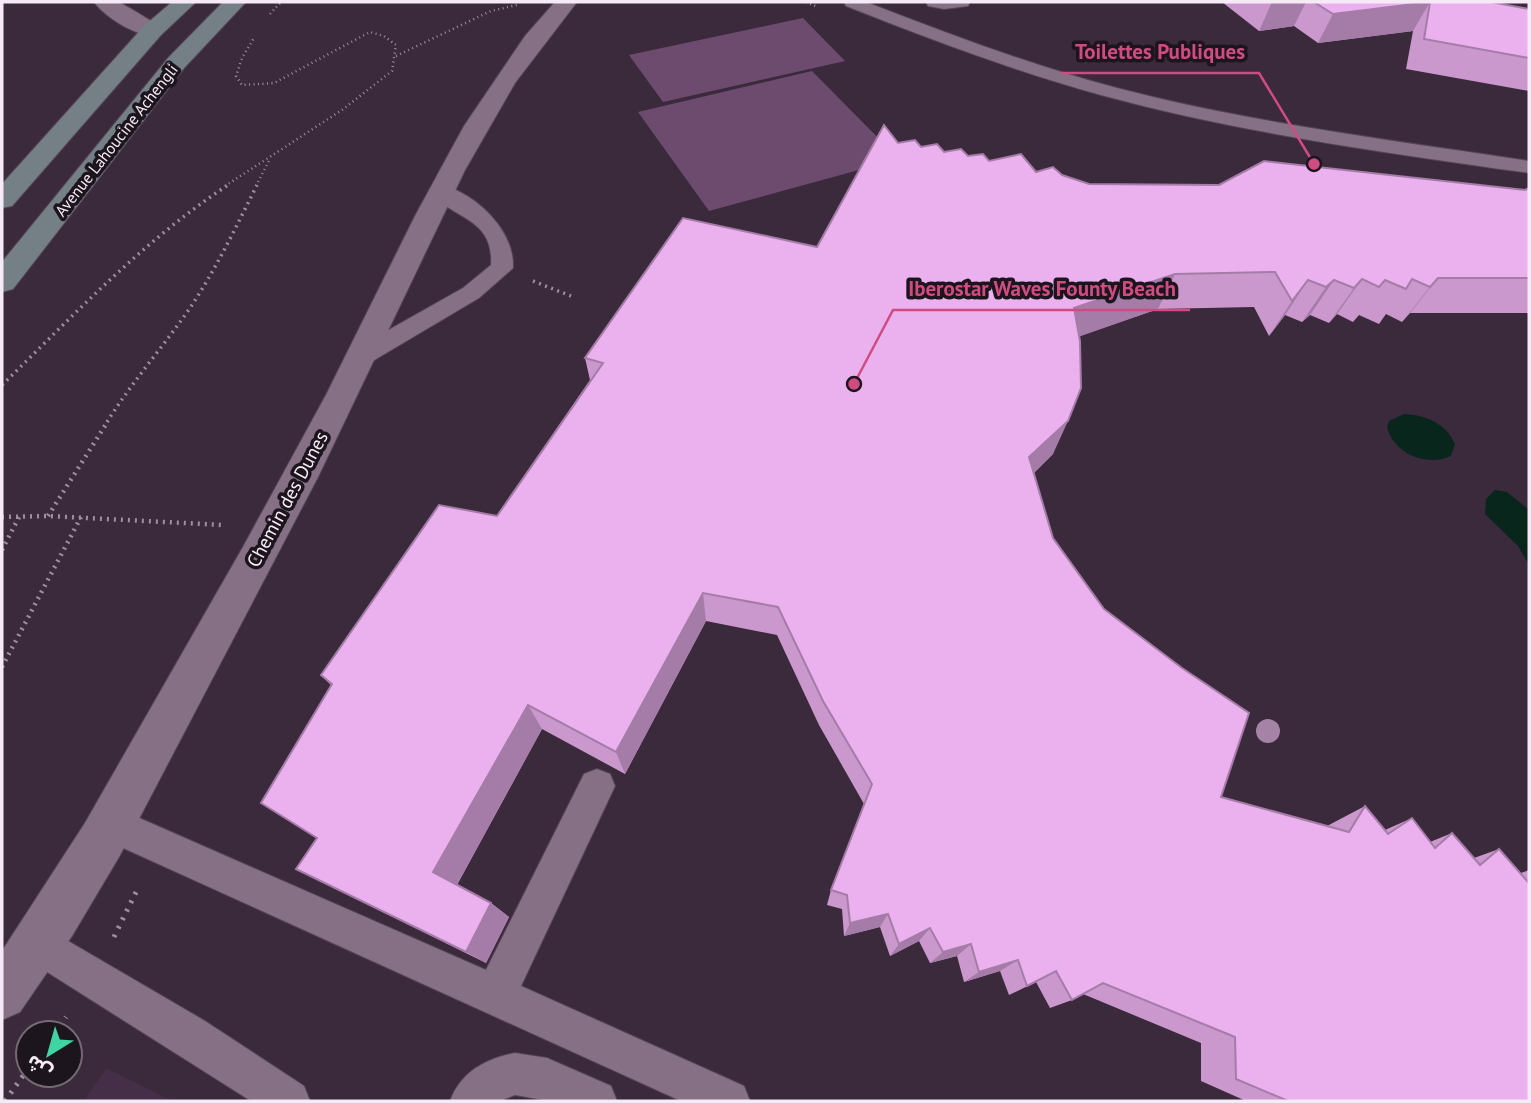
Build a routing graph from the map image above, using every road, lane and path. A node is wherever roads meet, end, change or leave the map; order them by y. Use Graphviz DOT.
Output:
graph roads {
  1 [pos="105,2"];
  2 [pos="185,2"];
  3 [pos="235,2"];
  4 [pos="281,2"];
  5 [pos="510,2"];
  6 [pos="852,2"];
  7 [pos="933,2"];
  8 [pos="962,2"];
  9 [pos="499,6"];
  10 [pos="562,6"];
  11 [pos="264,21"];
  12 [pos="153,30"];
  13 [pos="259,30"];
  14 [pos="396,56"];
  15 [pos="270,158"];
  16 [pos="1529,167"];
  17 [pos="442,191"];
  18 [pos="2,200"];
  19 [pos="2,282"];
  20 [pos="362,356"];
  21 [pos="2,385"];
  22 [pos="48,516"];
  23 [pos="2,517"];
  24 [pos="19,517"];
  25 [pos="81,517"];
  26 [pos="272,528"];
  27 [pos="2,550"];
  28 [pos="2,667"];
  29 [pos="597,786"];
  30 [pos="112,824"];
  31 [pos="39,944"];
  32 [pos="2,994"];
  33 [pos="495,995"];
  34 [pos="289,1101"];
  35 [pos="471,1101"];
  36 [pos="596,1101"];
  37 [pos="729,1101"];
  1 -- 12 [label="street"];
  2 -- 12 [label="street"];
  3 -- 19 [label="street, Avenue Lahoucine Achengli"];
  4 -- 11 [label="path"];
  5 -- 9 [label="path"];
  6 -- 16 [label="lane"];
  7 -- 8 [label="lane"];
  9 -- 10 [label="path"];
  9 -- 14 [label="path"];
  10 -- 17 [label="street, Chemin des Dunes"];
  12 -- 18 [label="street"];
  13 -- 14 [label="path"];
  14 -- 15 [label="path"];
  15 -- 21 [label="path"];
  15 -- 22 [label="path"];
  17 -- 20 [label="street, Chemin des Dunes"];
  17 -- 20 [label="lane"];
  20 -- 26 [label="street, Chemin des Dunes"];
  22 -- 24 [label="path"];
  22 -- 25 [label="path"];
  23 -- 24 [label="path"];
  24 -- 27 [label="path"];
  25 -- 26 [label="path"];
  25 -- 28 [label="path"];
  26 -- 30 [label="street, Chemin des Dunes"];
  29 -- 33 [label="lane"];
  30 -- 31 [label="street, Chemin des Dunes"];
  30 -- 33 [label="lane"];
  31 -- 32 [label="street, Chemin des Dunes"];
  31 -- 34 [label="lane"];
  33 -- 37 [label="lane"];
  35 -- 36 [label="lane"];
}
